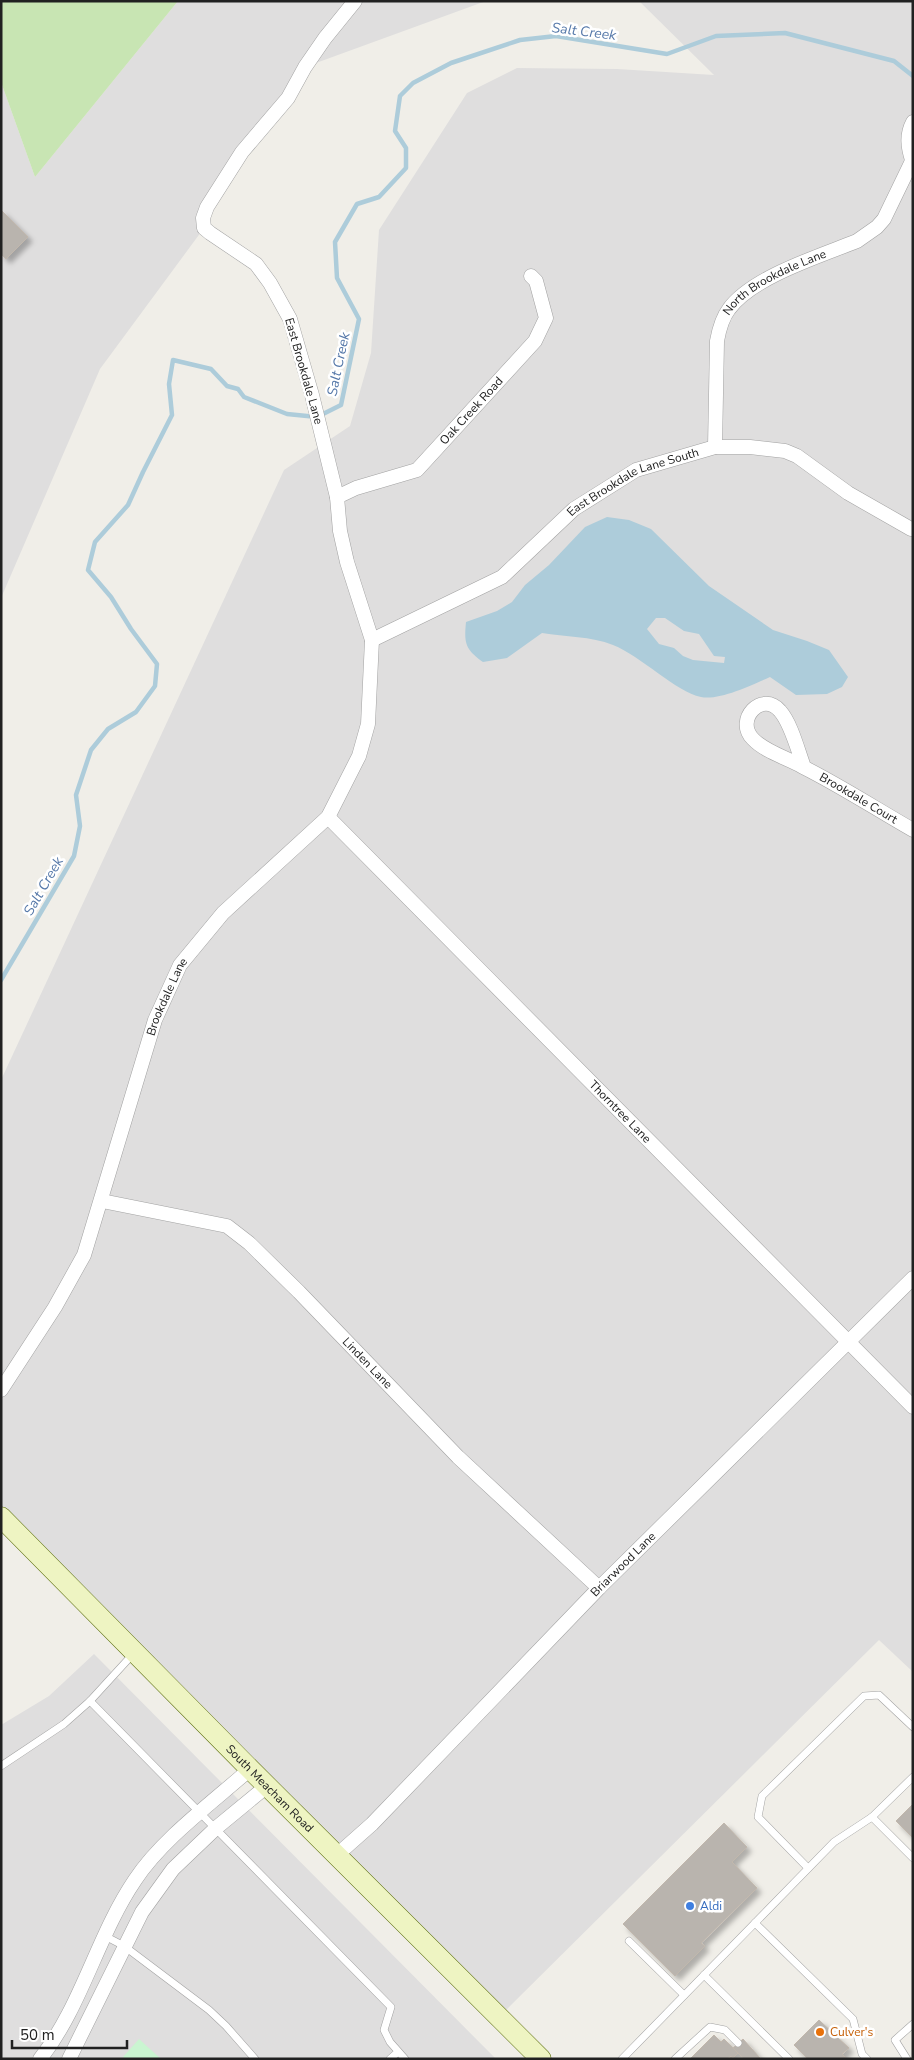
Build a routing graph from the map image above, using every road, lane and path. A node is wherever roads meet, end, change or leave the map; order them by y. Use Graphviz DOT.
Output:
graph roads {
  1 [pos="355,1"];
  2 [pos="913,122"];
  3 [pos="912,160"];
  4 [pos="531,276"];
  5 [pos="715,447"];
  6 [pos="337,496"];
  7 [pos="912,529"];
  8 [pos="372,640"];
  9 [pos="804,767"];
  10 [pos="328,817"];
  11 [pos="913,830"];
  12 [pos="102,1201"];
  13 [pos="913,1278"];
  14 [pos="849,1343"];
  15 [pos="1,1390"];
  16 [pos="913,1407"];
  17 [pos="1,1517"];
  18 [pos="599,1588"];
  19 [pos="135,1652"];
  20 [pos="90,1701"];
  21 [pos="913,1727"];
  22 [pos="1,1766"];
  23 [pos="250,1769"];
  24 [pos="913,1777"];
  25 [pos="267,1786"];
  26 [pos="201,1812"];
  27 [pos="872,1817"];
  28 [pos="216,1828"];
  29 [pos="336,1855"];
  30 [pos="913,1858"];
  31 [pos="808,1868"];
  32 [pos="754,1923"];
  33 [pos="103,1935"];
  34 [pos="629,1941"];
  35 [pos="124,1946"];
  36 [pos="704,1975"];
  37 [pos="684,1995"];
  38 [pos="913,2024"];
  39 [pos="738,2044"];
  40 [pos="398,2052"];
  41 [pos="40,2059"];
  42 [pos="69,2059"];
  43 [pos="255,2059"];
  44 [pos="390,2059"];
  45 [pos="405,2059"];
  46 [pos="541,2059"];
  47 [pos="622,2059"];
  48 [pos="675,2059"];
  49 [pos="789,2059"];
  50 [pos="867,2059"];
  51 [pos="908,2059"];
  1 -- 6 [label="street, East Brookdale Lane"];
  2 -- 3 [label="street, North Brookdale Lane"];
  3 -- 5 [label="street, North Brookdale Lane"];
  4 -- 6 [label="street, Oak Creek Road"];
  5 -- 7 [label="street, East Brookdale Lane South"];
  5 -- 8 [label="street, East Brookdale Lane South"];
  6 -- 8 [label="street, East Brookdale Lane"];
  8 -- 10 [label="street, Brookdale Lane"];
  9 -- 9 [label="street, Brookdale Court"];
  9 -- 11 [label="street, Brookdale Court"];
  10 -- 12 [label="street, Brookdale Lane"];
  10 -- 14 [label="street, Thorntree Lane"];
  12 -- 15 [label="street, Brookdale Lane"];
  12 -- 18 [label="street, Linden Lane"];
  13 -- 14 [label="street, Briarwood Lane"];
  14 -- 16 [label="street, Thorntree Lane"];
  14 -- 18 [label="street, Briarwood Lane"];
  17 -- 19 [label="main road, South Meacham Road"];
  18 -- 29 [label="street, Briarwood Lane"];
  19 -- 20 [label="lane"];
  19 -- 23 [label="main road, South Meacham Road"];
  20 -- 22 [label="lane"];
  20 -- 26 [label="lane"];
  21 -- 31 [label="lane"];
  23 -- 25 [label="main road, South Meacham Road"];
  23 -- 26 [label="street"];
  24 -- 27 [label="lane"];
  25 -- 28 [label="street"];
  25 -- 29 [label="main road, South Meacham Road"];
  26 -- 28 [label="lane"];
  26 -- 33 [label="street"];
  27 -- 30 [label="lane"];
  27 -- 31 [label="lane"];
  28 -- 35 [label="street"];
  28 -- 40 [label="lane"];
  29 -- 46 [label="main road, South Meacham Road"];
  31 -- 32 [label="lane"];
  32 -- 36 [label="lane"];
  32 -- 50 [label="lane"];
  33 -- 35 [label="lane"];
  33 -- 41 [label="street"];
  34 -- 37 [label="lane"];
  35 -- 42 [label="street"];
  35 -- 43 [label="lane"];
  36 -- 37 [label="lane"];
  36 -- 49 [label="lane"];
  37 -- 47 [label="lane"];
  38 -- 51 [label="lane"];
  39 -- 48 [label="lane"];
  40 -- 44 [label="lane"];
  40 -- 45 [label="lane"];
}
